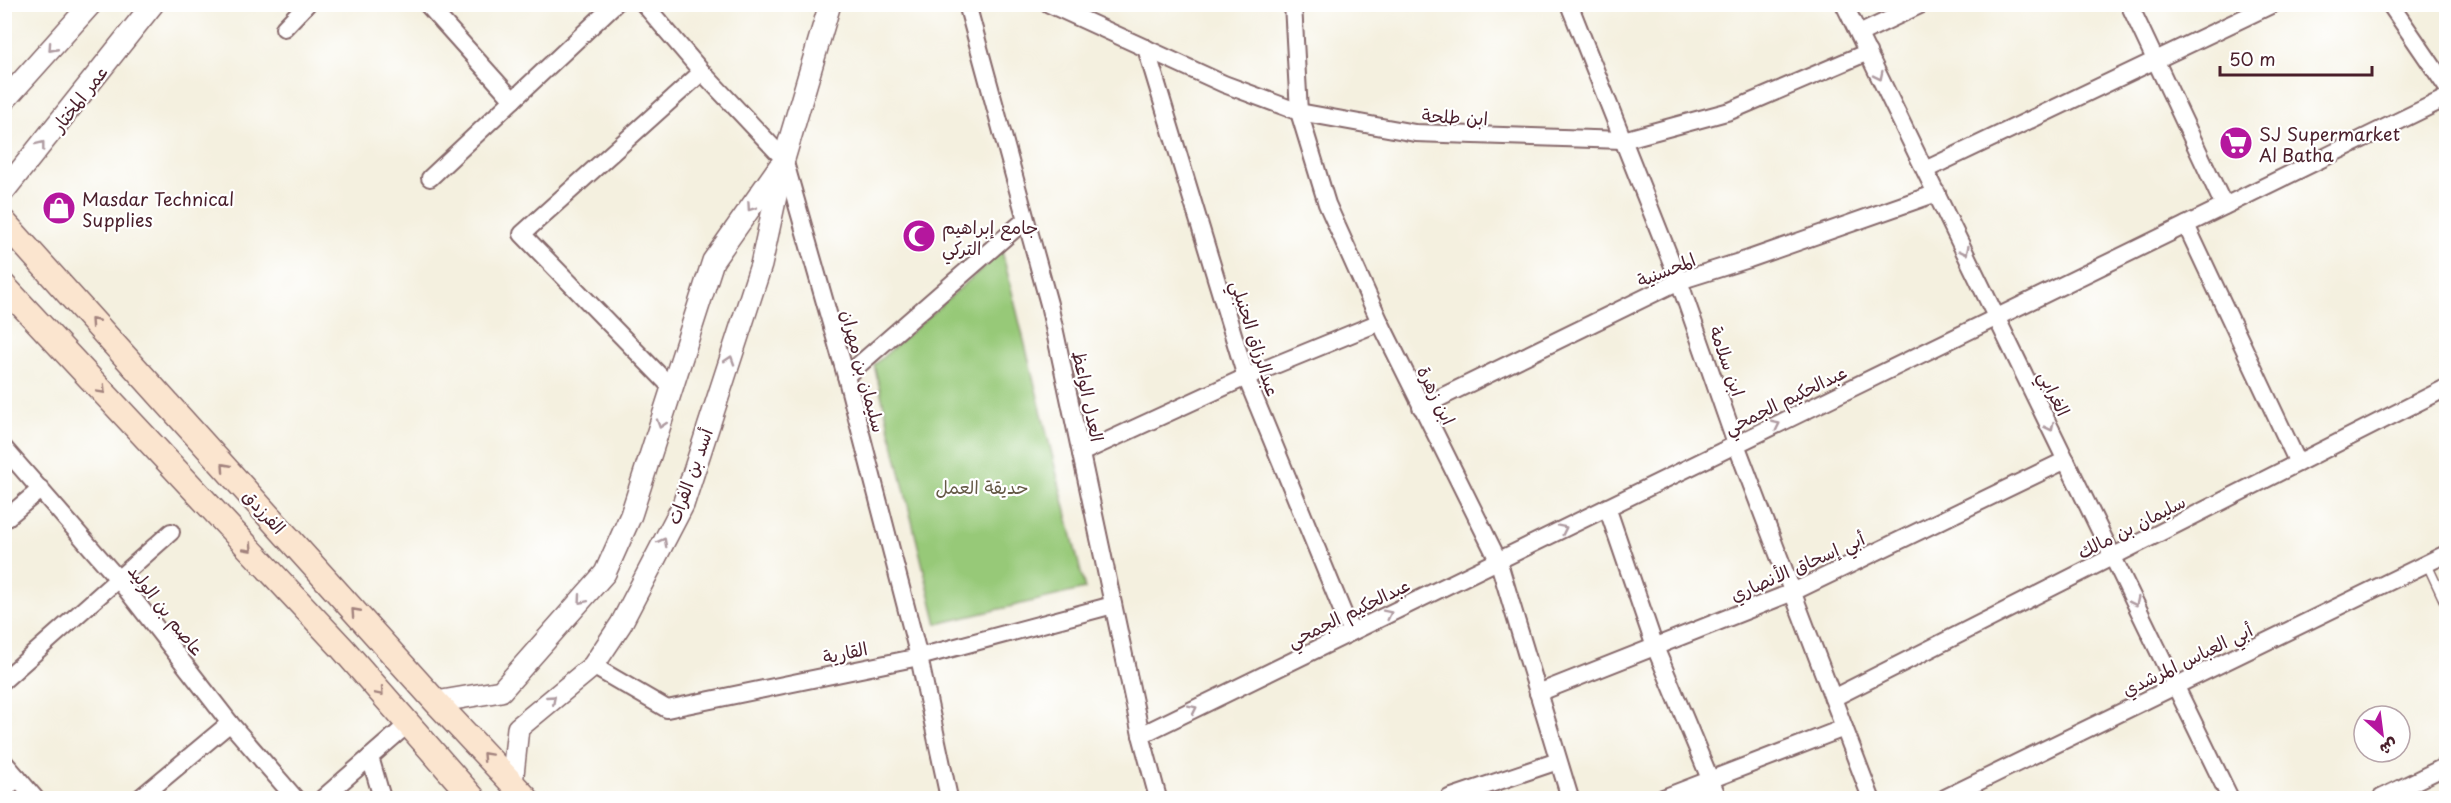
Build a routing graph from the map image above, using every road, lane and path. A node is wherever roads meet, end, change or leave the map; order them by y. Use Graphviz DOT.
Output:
graph roads {
  1 [pos="91,4"];
  2 [pos="153,4"];
  3 [pos="307,4"];
  4 [pos="426,4"];
  5 [pos="615,4"];
  6 [pos="644,4"];
  7 [pos="830,4"];
  8 [pos="967,4"];
  9 [pos="1049,4"];
  10 [pos="1293,4"];
  11 [pos="1569,4"];
  12 [pos="1845,4"];
  13 [pos="1922,4"];
  14 [pos="2129,4"];
  15 [pos="2273,4"];
  16 [pos="2390,4"];
  17 [pos="284,28"];
  18 [pos="1859,34"];
  19 [pos="1146,48"];
  20 [pos="1868,52"];
  21 [pos="2156,62"];
  22 [pos="702,72"];
  23 [pos="2446,86"];
  24 [pos="2446,98"];
  25 [pos="513,100"];
  26 [pos="4,101"];
  27 [pos="1299,112"];
  28 [pos="1623,140"];
  29 [pos="784,159"];
  30 [pos="1925,170"];
  31 [pos="430,178"];
  32 [pos="4,191"];
  33 [pos="1937,193"];
  34 [pos="2224,206"];
  35 [pos="1024,220"];
  36 [pos="4,222"];
  37 [pos="2186,225"];
  38 [pos="1679,281"];
  39 [pos="4,286"];
  40 [pos="1996,317"];
  41 [pos="1380,322"];
  42 [pos="846,376"];
  43 [pos="1246,377"];
  44 [pos="672,388"];
  45 [pos="2446,388"];
  46 [pos="1421,407"];
  47 [pos="1737,444"];
  48 [pos="4,448"];
  49 [pos="1081,453"];
  50 [pos="2066,460"];
  51 [pos="2298,463"];
  52 [pos="41,489"];
  53 [pos="1607,507"];
  54 [pos="4,520"];
  55 [pos="171,532"];
  56 [pos="2446,554"];
  57 [pos="2113,557"];
  58 [pos="1498,560"];
  59 [pos="2427,564"];
  60 [pos="119,580"];
  61 [pos="1793,592"];
  62 [pos="1113,605"];
  63 [pos="2446,605"];
  64 [pos="1351,632"];
  65 [pos="1655,647"];
  66 [pos="919,657"];
  67 [pos="593,666"];
  68 [pos="4,680"];
  69 [pos="2175,686"];
  70 [pos="1538,693"];
  71 [pos="1833,698"];
  72 [pos="436,702"];
  73 [pos="230,723"];
  74 [pos="408,724"];
  75 [pos="1844,728"];
  76 [pos="1141,735"];
  77 [pos="370,757"];
  78 [pos="1558,760"];
  79 [pos="4,762"];
  80 [pos="2446,766"];
  81 [pos="18,778"];
  82 [pos="1711,780"];
  83 [pos="4,790"];
  84 [pos="519,791"];
  85 [pos="35,798"];
  86 [pos="140,798"];
  87 [pos="295,798"];
  88 [pos="322,798"];
  89 [pos="382,798"];
  90 [pos="473,798"];
  91 [pos="949,798"];
  92 [pos="1158,798"];
  93 [pos="1449,798"];
  94 [pos="1570,798"];
  95 [pos="1663,798"];
  96 [pos="1718,798"];
  97 [pos="1871,798"];
  98 [pos="1945,798"];
  99 [pos="2230,798"];
  100 [pos="2381,798"];
  1 -- 26 [label="street, one-way"];
  32 -- 2 [label="street, عمر المختار, one-way"];
  3 -- 17 [label="street"];
  4 -- 25 [label="street"];
  5 -- 25 [label="street"];
  6 -- 22 [label="street, سليمان بن مهران"];
  7 -- 29 [label="street, أسد بن الفرات"];
  8 -- 35 [label="street, العدل الواعظ"];
  9 -- 19 [label="street, ابن طلحة"];
  10 -- 27 [label="street, ابن زهرة"];
  11 -- 28 [label="street, ابن سلامة"];
  12 -- 18 [label="street, الغرابي"];
  13 -- 18 [label="street"];
  14 -- 21 [label="street"];
  15 -- 21 [label="street"];
  16 -- 23 [label="street"];
  18 -- 20 [label="street, الغرابي"];
  19 -- 27 [label="street, ابن طلحة"];
  19 -- 43 [label="street, عبدالرزاق الحنبلي"];
  20 -- 28 [label="street, ابن طلحة"];
  20 -- 30 [label="street, الغرابي, one-way"];
  21 -- 30 [label="street"];
  21 -- 34 [label="street"];
  22 -- 29 [label="street, سليمان بن مهران"];
  22 -- 44 [label="street"];
  24 -- 34 [label="street, عبدالحكيم الجمحي"];
  25 -- 31 [label="street"];
  27 -- 28 [label="street, ابن طلحة"];
  27 -- 41 [label="street, ابن زهرة"];
  28 -- 38 [label="street, ابن سلامة"];
  29 -- 42 [label="street, سليمان بن مهران"];
  29 -- 44 [label="street, أسد بن الفرات, one-way"];
  67 -- 29 [label="street, أسد بن الفرات, one-way"];
  30 -- 33 [label="street, الغرابي"];
  33 -- 38 [label="street, المحسنية"];
  33 -- 40 [label="street, الغرابي, one-way"];
  34 -- 37 [label="street, عبدالحكيم الجمحي"];
  35 -- 42 [label="street"];
  35 -- 49 [label="street, العدل الواعظ"];
  72 -- 36 [label="main road, الفرزدق, one-way"];
  37 -- 40 [label="street, عبدالحكيم الجمحي"];
  37 -- 51 [label="street"];
  38 -- 46 [label="street, المحسنية"];
  38 -- 47 [label="street, ابن سلامة"];
  39 -- 74 [label="main road, الفرزدق, one-way"];
  47 -- 40 [label="street, عبدالحكيم الجمحي, one-way"];
  40 -- 50 [label="street, الغرابي, one-way"];
  41 -- 43 [label="street"];
  41 -- 46 [label="street, ابن زهرة"];
  42 -- 66 [label="street, سليمان بن مهران"];
  43 -- 49 [label="street"];
  43 -- 64 [label="street, عبدالرزاق الحنبلي"];
  44 -- 72 [label="street, أسد بن الفرات, one-way"];
  45 -- 51 [label="street, سليمان بن مالك"];
  46 -- 58 [label="street, ابن زهرة"];
  47 -- 53 [label="street, عبدالحكيم الجمحي"];
  47 -- 61 [label="street, ابن سلامة"];
  48 -- 52 [label="street, عاصم بن الوليد"];
  49 -- 62 [label="street, العدل الواعظ"];
  50 -- 57 [label="street, الغرابي"];
  50 -- 61 [label="street, أبي إسحاق الأنصاري"];
  51 -- 57 [label="street, سليمان بن مالك"];
  52 -- 54 [label="street"];
  52 -- 60 [label="street, عاصم بن الوليد"];
  58 -- 53 [label="street, عبدالحكيم الجمحي, one-way"];
  53 -- 65 [label="street"];
  55 -- 60 [label="street"];
  56 -- 59 [label="street, أبي العباس المرشدي"];
  57 -- 69 [label="street, الغرابي, one-way"];
  57 -- 71 [label="street, سليمان بن مالك"];
  64 -- 58 [label="street, عبدالحكيم الجمحي, one-way"];
  58 -- 70 [label="street, ابن زهرة"];
  59 -- 63 [label="lane"];
  59 -- 69 [label="street, أبي العباس المرشدي"];
  60 -- 68 [label="street"];
  60 -- 73 [label="street, عاصم بن الوليد"];
  61 -- 65 [label="street, أبي إسحاق الأنصاري"];
  61 -- 71 [label="street, ابن سلامة"];
  62 -- 66 [label="street, القارية"];
  62 -- 76 [label="street, العدل الواعظ"];
  76 -- 64 [label="street, عبدالحكيم الجمحي, one-way"];
  65 -- 70 [label="street, أبي إسحاق الأنصاري"];
  65 -- 82 [label="street"];
  66 -- 67 [label="street, القارية"];
  66 -- 91 [label="street, سليمان بن مهران"];
  84 -- 67 [label="street, أسد بن الفرات, one-way"];
  69 -- 98 [label="street, أبي العباس المرشدي"];
  69 -- 99 [label="street, الغرابي"];
  70 -- 78 [label="street, ابن زهرة"];
  71 -- 75 [label="street, ابن سلامة"];
  84 -- 72 [label="main road, الفرزدق, one-way"];
  73 -- 86 [label="street"];
  73 -- 87 [label="street, عاصم بن الوليد"];
  74 -- 77 [label="street"];
  74 -- 90 [label="main road, الفرزدق"];
  75 -- 82 [label="street"];
  75 -- 97 [label="street, ابن سلامة"];
  76 -- 92 [label="street, العدل الواعظ"];
  77 -- 88 [label="street"];
  77 -- 89 [label="street"];
  78 -- 93 [label="street"];
  78 -- 94 [label="street, ابن زهرة"];
  79 -- 81 [label="street"];
  80 -- 100 [label="street"];
  81 -- 83 [label="street"];
  81 -- 85 [label="street"];
  82 -- 95 [label="street"];
  82 -- 96 [label="street"];
}
